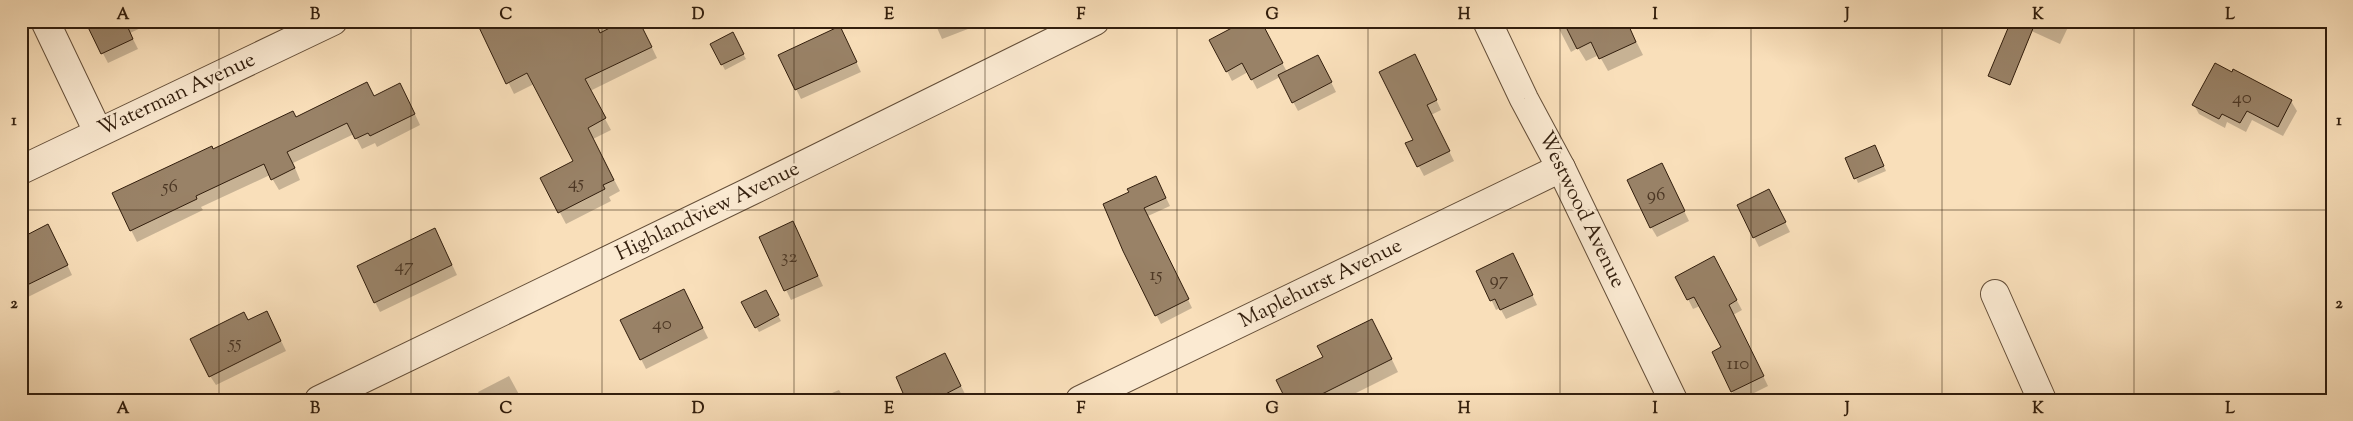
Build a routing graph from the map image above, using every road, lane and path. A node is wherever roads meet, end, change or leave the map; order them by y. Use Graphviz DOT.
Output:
graph roads {
  1 [pos="45,21"];
  2 [pos="333,21"];
  3 [pos="1095,21"];
  4 [pos="1487,21"];
  5 [pos="98,132"];
  6 [pos="1561,168"];
  7 [pos="21,170"];
  8 [pos="1995,294"];
  9 [pos="319,400"];
  10 [pos="1080,400"];
  11 [pos="1673,400"];
  12 [pos="2042,400"];
  1 -- 5 [label="street"];
  2 -- 5 [label="street, Waterman Avenue"];
  3 -- 9 [label="street, Highlandview Avenue"];
  4 -- 6 [label="street, Westwood Avenue"];
  5 -- 7 [label="street, Waterman Avenue"];
  6 -- 10 [label="street, Maplehurst Avenue"];
  6 -- 11 [label="street, Westwood Avenue"];
  8 -- 12 [label="street"];
}
